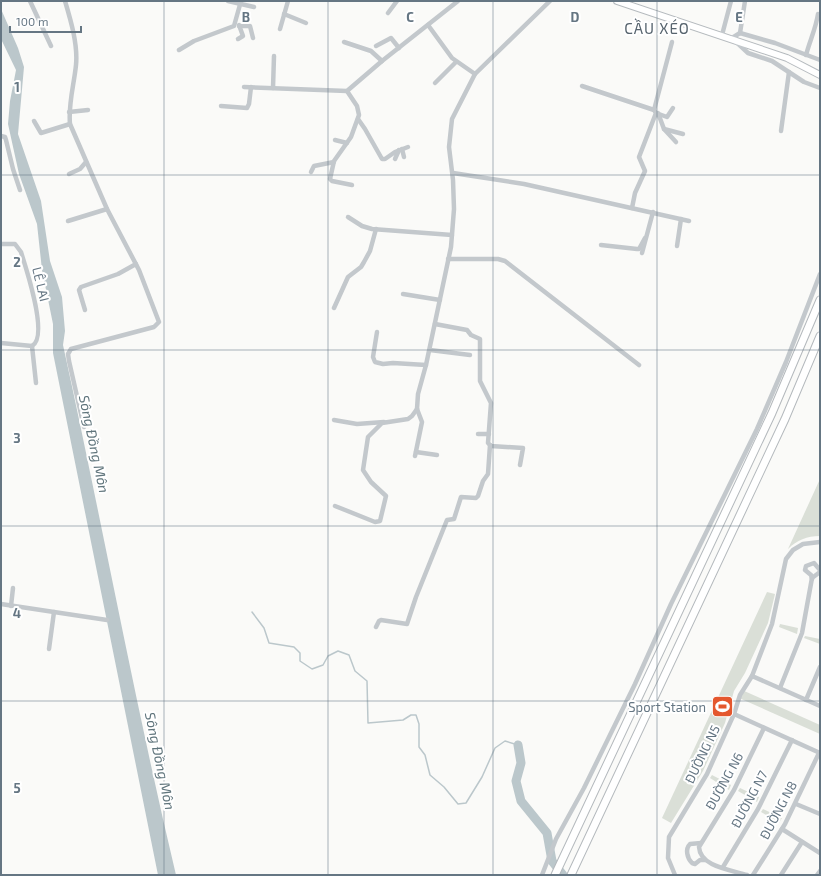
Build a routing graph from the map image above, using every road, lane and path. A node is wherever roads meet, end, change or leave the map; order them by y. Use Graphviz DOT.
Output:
graph roads {
  1 [pos="30,1"];
  2 [pos="65,1"];
  3 [pos="228,1"];
  4 [pos="288,1"];
  5 [pos="397,1"];
  6 [pos="458,1"];
  7 [pos="550,1"];
  8 [pos="617,1"];
  9 [pos="731,1"];
  10 [pos="745,1"];
  11 [pos="241,2"];
  12 [pos="632,3"];
  13 [pos="254,7"];
  14 [pos="388,13"];
  15 [pos="284,14"];
  16 [pos="818,14"];
  17 [pos="306,23"];
  18 [pos="238,24"];
  19 [pos="428,24"];
  20 [pos="280,29"];
  21 [pos="740,34"];
  22 [pos="722,35"];
  23 [pos="253,38"];
  24 [pos="732,38"];
  25 [pos="238,39"];
  26 [pos="344,42"];
  27 [pos="672,42"];
  28 [pos="51,46"];
  29 [pos="376,46"];
  30 [pos="399,48"];
  31 [pos="179,50"];
  32 [pos="806,55"];
  33 [pos="274,56"];
  34 [pos="820,60"];
  35 [pos="382,61"];
  36 [pos="456,62"];
  37 [pos="789,72"];
  38 [pos="475,74"];
  39 [pos="820,75"];
  40 [pos="435,83"];
  41 [pos="582,86"];
  42 [pos="244,87"];
  43 [pos="251,87"];
  44 [pos="273,88"];
  45 [pos="820,88"];
  46 [pos="347,91"];
  47 [pos="221,106"];
  48 [pos="673,108"];
  49 [pos="88,110"];
  50 [pos="69,112"];
  51 [pos="656,112"];
  52 [pos="358,119"];
  53 [pos="34,121"];
  54 [pos="70,124"];
  55 [pos="664,129"];
  56 [pos="781,131"];
  57 [pos="683,134"];
  58 [pos="1,136"];
  59 [pos="335,140"];
  60 [pos="676,142"];
  61 [pos="346,143"];
  62 [pos="408,147"];
  63 [pos="401,149"];
  64 [pos="404,158"];
  65 [pos="395,159"];
  66 [pos="86,162"];
  67 [pos="334,162"];
  68 [pos="311,172"];
  69 [pos="453,173"];
  70 [pos="69,174"];
  71 [pos="352,185"];
  72 [pos="20,190"];
  73 [pos="107,208"];
  74 [pos="632,208"];
  75 [pos="653,212"];
  76 [pos="348,218"];
  77 [pos="681,219"];
  78 [pos="68,221"];
  79 [pos="689,221"];
  80 [pos="376,229"];
  81 [pos="452,235"];
  82 [pos="645,238"];
  83 [pos="1,244"];
  84 [pos="601,245"];
  85 [pos="677,246"];
  86 [pos="642,253"];
  87 [pos="448,260"];
  88 [pos="136,264"];
  89 [pos="820,274"];
  90 [pos="403,294"];
  91 [pos="440,300"];
  92 [pos="820,300"];
  93 [pos="334,308"];
  94 [pos="85,310"];
  95 [pos="435,324"];
  96 [pos="377,332"];
  97 [pos="820,336"];
  98 [pos="1,343"];
  99 [pos="34,345"];
  100 [pos="430,350"];
  101 [pos="470,354"];
  102 [pos="426,365"];
  103 [pos="639,365"];
  104 [pos="36,383"];
  105 [pos="417,409"];
  106 [pos="334,420"];
  107 [pos="386,422"];
  108 [pos="84,427"];
  109 [pos="478,434"];
  110 [pos="489,434"];
  111 [pos="490,445"];
  112 [pos="437,455"];
  113 [pos="520,465"];
  114 [pos="335,506"];
  115 [pos="820,542"];
  116 [pos="820,571"];
  117 [pos="812,579"];
  118 [pos="13,588"];
  119 [pos="1,604"];
  120 [pos="11,606"];
  121 [pos="54,612"];
  122 [pos="107,620"];
  123 [pos="376,627"];
  124 [pos="50,649"];
  125 [pos="820,667"];
  126 [pos="752,676"];
  127 [pos="780,688"];
  128 [pos="806,700"];
  129 [pos="820,706"];
  130 [pos="734,714"];
  131 [pos="764,728"];
  132 [pos="792,740"];
  133 [pos="820,753"];
  134 [pos="796,804"];
  135 [pos="819,813"];
  136 [pos="782,829"];
  137 [pos="802,842"];
  138 [pos="701,843"];
  139 [pos="820,853"];
  140 [pos="705,860"];
  141 [pos="723,867"];
  142 [pos="820,871"];
  143 [pos="543,873"];
  144 [pos="555,875"];
  145 [pos="571,875"];
  146 [pos="675,875"];
  147 [pos="747,875"];
  148 [pos="754,875"];
  149 [pos="781,875"];
  150 [pos="817,875"];
  1 -- 28 [label="street"];
  2 -- 50 [label="street"];
  3 -- 11 [label="street"];
  4 -- 15 [label="street"];
  5 -- 14 [label="street"];
  6 -- 19 [label="street"];
  7 -- 38 [label="street"];
  8 -- 12 [label="main road"];
  9 -- 22 [label="street"];
  10 -- 21 [label="street"];
  11 -- 13 [label="street"];
  11 -- 18 [label="street"];
  12 -- 22 [label="main road"];
  15 -- 17 [label="street"];
  15 -- 20 [label="street"];
  16 -- 32 [label="street"];
  18 -- 23 [label="street"];
  18 -- 25 [label="street"];
  18 -- 31 [label="street"];
  19 -- 30 [label="street"];
  19 -- 36 [label="street"];
  21 -- 24 [label="street"];
  21 -- 32 [label="street"];
  22 -- 24 [label="main road"];
  24 -- 37 [label="street"];
  24 -- 39 [label="main road"];
  26 -- 35 [label="street"];
  27 -- 51 [label="street"];
  29 -- 30 [label="street"];
  30 -- 35 [label="street"];
  32 -- 34 [label="street"];
  33 -- 44 [label="street"];
  35 -- 46 [label="street"];
  36 -- 38 [label="street"];
  36 -- 40 [label="street"];
  37 -- 45 [label="street"];
  37 -- 56 [label="street"];
  38 -- 69 [label="street"];
  41 -- 51 [label="street"];
  42 -- 43 [label="street"];
  43 -- 44 [label="street"];
  43 -- 47 [label="street"];
  44 -- 46 [label="street"];
  46 -- 52 [label="street"];
  48 -- 51 [label="street"];
  49 -- 50 [label="street"];
  50 -- 54 [label="street"];
  51 -- 55 [label="street"];
  51 -- 74 [label="street"];
  52 -- 61 [label="street"];
  52 -- 63 [label="street"];
  53 -- 54 [label="street"];
  54 -- 66 [label="street"];
  55 -- 57 [label="street"];
  55 -- 60 [label="street"];
  58 -- 72 [label="street"];
  59 -- 61 [label="street"];
  61 -- 67 [label="street"];
  62 -- 63 [label="street"];
  63 -- 64 [label="street"];
  63 -- 65 [label="street"];
  66 -- 70 [label="street"];
  66 -- 73 [label="street"];
  67 -- 68 [label="street"];
  67 -- 71 [label="street"];
  69 -- 74 [label="street"];
  69 -- 81 [label="street"];
  73 -- 78 [label="street"];
  73 -- 88 [label="street"];
  74 -- 75 [label="street"];
  75 -- 77 [label="street"];
  75 -- 82 [label="street"];
  76 -- 80 [label="street"];
  77 -- 79 [label="street"];
  77 -- 85 [label="street"];
  80 -- 81 [label="street"];
  80 -- 93 [label="street"];
  81 -- 87 [label="street"];
  82 -- 84 [label="street"];
  82 -- 86 [label="street"];
  83 -- 99 [label="street, LÊ LAI"];
  87 -- 91 [label="street"];
  87 -- 103 [label="street"];
  88 -- 94 [label="street"];
  88 -- 108 [label="street"];
  89 -- 143 [label="street"];
  90 -- 91 [label="street"];
  91 -- 95 [label="street"];
  92 -- 144 [label="highway"];
  95 -- 100 [label="street"];
  95 -- 110 [label="street"];
  96 -- 102 [label="street"];
  97 -- 145 [label="highway"];
  98 -- 99 [label="street"];
  99 -- 104 [label="street, LÊ LAI"];
  100 -- 101 [label="street"];
  100 -- 102 [label="street"];
  102 -- 105 [label="street"];
  105 -- 107 [label="street"];
  105 -- 112 [label="street"];
  106 -- 107 [label="street"];
  107 -- 114 [label="street"];
  109 -- 110 [label="street"];
  110 -- 111 [label="street"];
  111 -- 113 [label="street"];
  111 -- 123 [label="street"];
  115 -- 126 [label="street, ĐƯỜNG N5"];
  116 -- 117 [label="street"];
  116 -- 117 [label="street"];
  117 -- 127 [label="street"];
  118 -- 120 [label="street"];
  119 -- 120 [label="street"];
  120 -- 121 [label="street"];
  121 -- 122 [label="street"];
  121 -- 124 [label="street"];
  125 -- 128 [label="street"];
  126 -- 127 [label="street"];
  126 -- 130 [label="street, ĐƯỜNG N5"];
  127 -- 128 [label="street"];
  128 -- 129 [label="street"];
  130 -- 131 [label="street"];
  130 -- 146 [label="street, ĐƯỜNG N5"];
  131 -- 132 [label="street"];
  131 -- 138 [label="street, ĐƯỜNG N6"];
  132 -- 133 [label="street"];
  132 -- 141 [label="street, ĐƯỜNG N7"];
  133 -- 134 [label="street, ĐƯỜNG N8"];
  134 -- 135 [label="street"];
  134 -- 136 [label="street, ĐƯỜNG N8"];
  136 -- 137 [label="street"];
  136 -- 148 [label="street, ĐƯỜNG N8"];
  137 -- 139 [label="street"];
  137 -- 149 [label="street"];
  138 -- 140 [label="street"];
  138 -- 140 [label="street, ĐƯỜNG N6"];
  140 -- 141 [label="street"];
  141 -- 147 [label="street"];
  142 -- 150 [label="street"];
}
